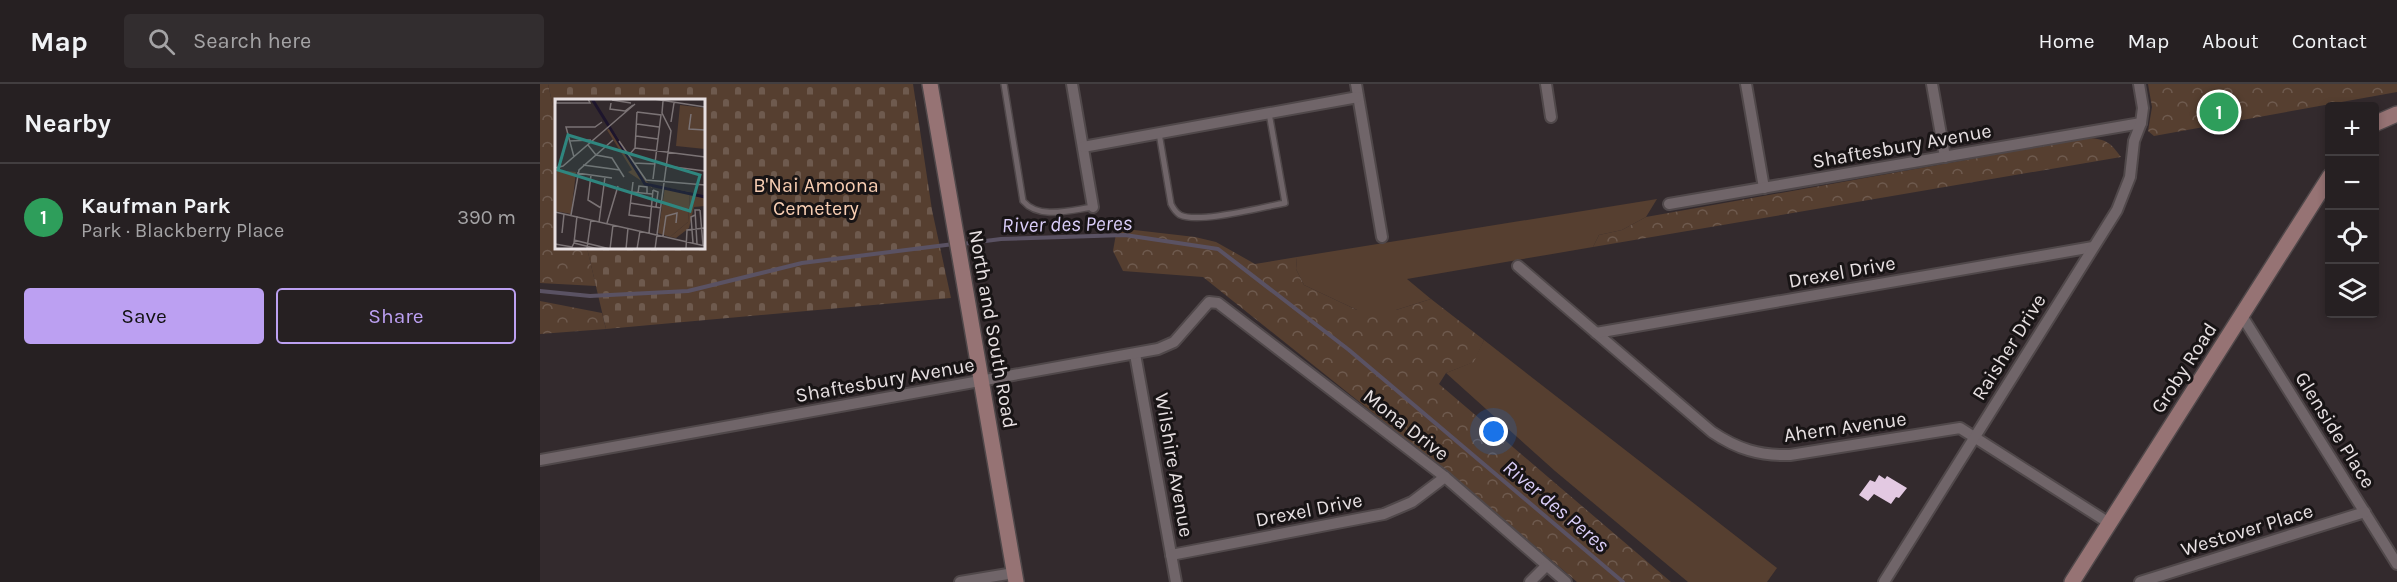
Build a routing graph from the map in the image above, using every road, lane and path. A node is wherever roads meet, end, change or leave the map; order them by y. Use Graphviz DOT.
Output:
graph roads {
  1 [pos="930,84"];
  2 [pos="1004,84"];
  3 [pos="1072,84"];
  4 [pos="1356,84"];
  5 [pos="1546,84"];
  6 [pos="1746,84"];
  7 [pos="1932,84"];
  8 [pos="2139,84"];
  9 [pos="1358,97"];
  10 [pos="1269,113"];
  11 [pos="2397,114"];
  12 [pos="1551,117"];
  13 [pos="2379,122"];
  14 [pos="2141,123"];
  15 [pos="1159,133"];
  16 [pos="1083,147"];
  17 [pos="1945,157"];
  18 [pos="2325,184"];
  19 [pos="1764,188"];
  20 [pos="1669,204"];
  21 [pos="1093,207"];
  22 [pos="1382,237"];
  23 [pos="2093,247"];
  24 [pos="1518,266"];
  25 [pos="1218,303"];
  26 [pos="2242,316"];
  27 [pos="1596,333"];
  28 [pos="1136,354"];
  29 [pos="981,382"];
  30 [pos="1974,435"];
  31 [pos="540,460"];
  32 [pos="1445,477"];
  33 [pos="2365,512"];
  34 [pos="2109,523"];
  35 [pos="1171,555"];
  36 [pos="2397,564"];
  37 [pos="1546,566"];
  38 [pos="1015,577"];
  39 [pos="960,582"];
  40 [pos="1176,582"];
  41 [pos="1530,582"];
  42 [pos="1566,582"];
  43 [pos="1884,582"];
  44 [pos="2072,582"];
  45 [pos="2140,582"];
  1 -- 29 [label="street, North and South Road"];
  2 -- 21 [label="lane"];
  3 -- 16 [label="street"];
  4 -- 9 [label="street"];
  5 -- 12 [label="street"];
  6 -- 19 [label="street"];
  7 -- 17 [label="street"];
  8 -- 14 [label="street, Raisher Drive"];
  9 -- 10 [label="street"];
  9 -- 22 [label="street"];
  10 -- 15 [label="street"];
  10 -- 15 [label="lane"];
  11 -- 13 [label="street"];
  14 -- 17 [label="street, Shaftesbury Avenue"];
  14 -- 23 [label="street, Raisher Drive"];
  15 -- 16 [label="street"];
  16 -- 21 [label="street"];
  17 -- 19 [label="street, Shaftesbury Avenue"];
  18 -- 26 [label="street, Groby Road"];
  19 -- 20 [label="street, Shaftesbury Avenue"];
  23 -- 27 [label="street, Drexel Drive"];
  23 -- 30 [label="street, Raisher Drive"];
  24 -- 27 [label="street, Ahern Avenue"];
  25 -- 28 [label="street, Shaftesbury Avenue"];
  25 -- 32 [label="street, Mona Drive"];
  26 -- 33 [label="street, Glenside Place"];
  26 -- 34 [label="street, Groby Road"];
  27 -- 30 [label="street, Ahern Avenue"];
  28 -- 29 [label="street, Shaftesbury Avenue"];
  28 -- 35 [label="street, Wilshire Avenue"];
  29 -- 31 [label="street, Shaftesbury Avenue"];
  29 -- 38 [label="street, North and South Road"];
  30 -- 34 [label="street, Ahern Avenue"];
  30 -- 43 [label="street, Raisher Drive"];
  32 -- 35 [label="street, Drexel Drive"];
  32 -- 37 [label="street, Mona Drive"];
  33 -- 36 [label="street, Glenside Place"];
  33 -- 45 [label="street, Westover Place"];
  34 -- 44 [label="street, Groby Road"];
  35 -- 40 [label="street, Wilshire Avenue"];
  37 -- 41 [label="street"];
  37 -- 42 [label="street, Mona Drive"];
  38 -- 39 [label="street"];
}
